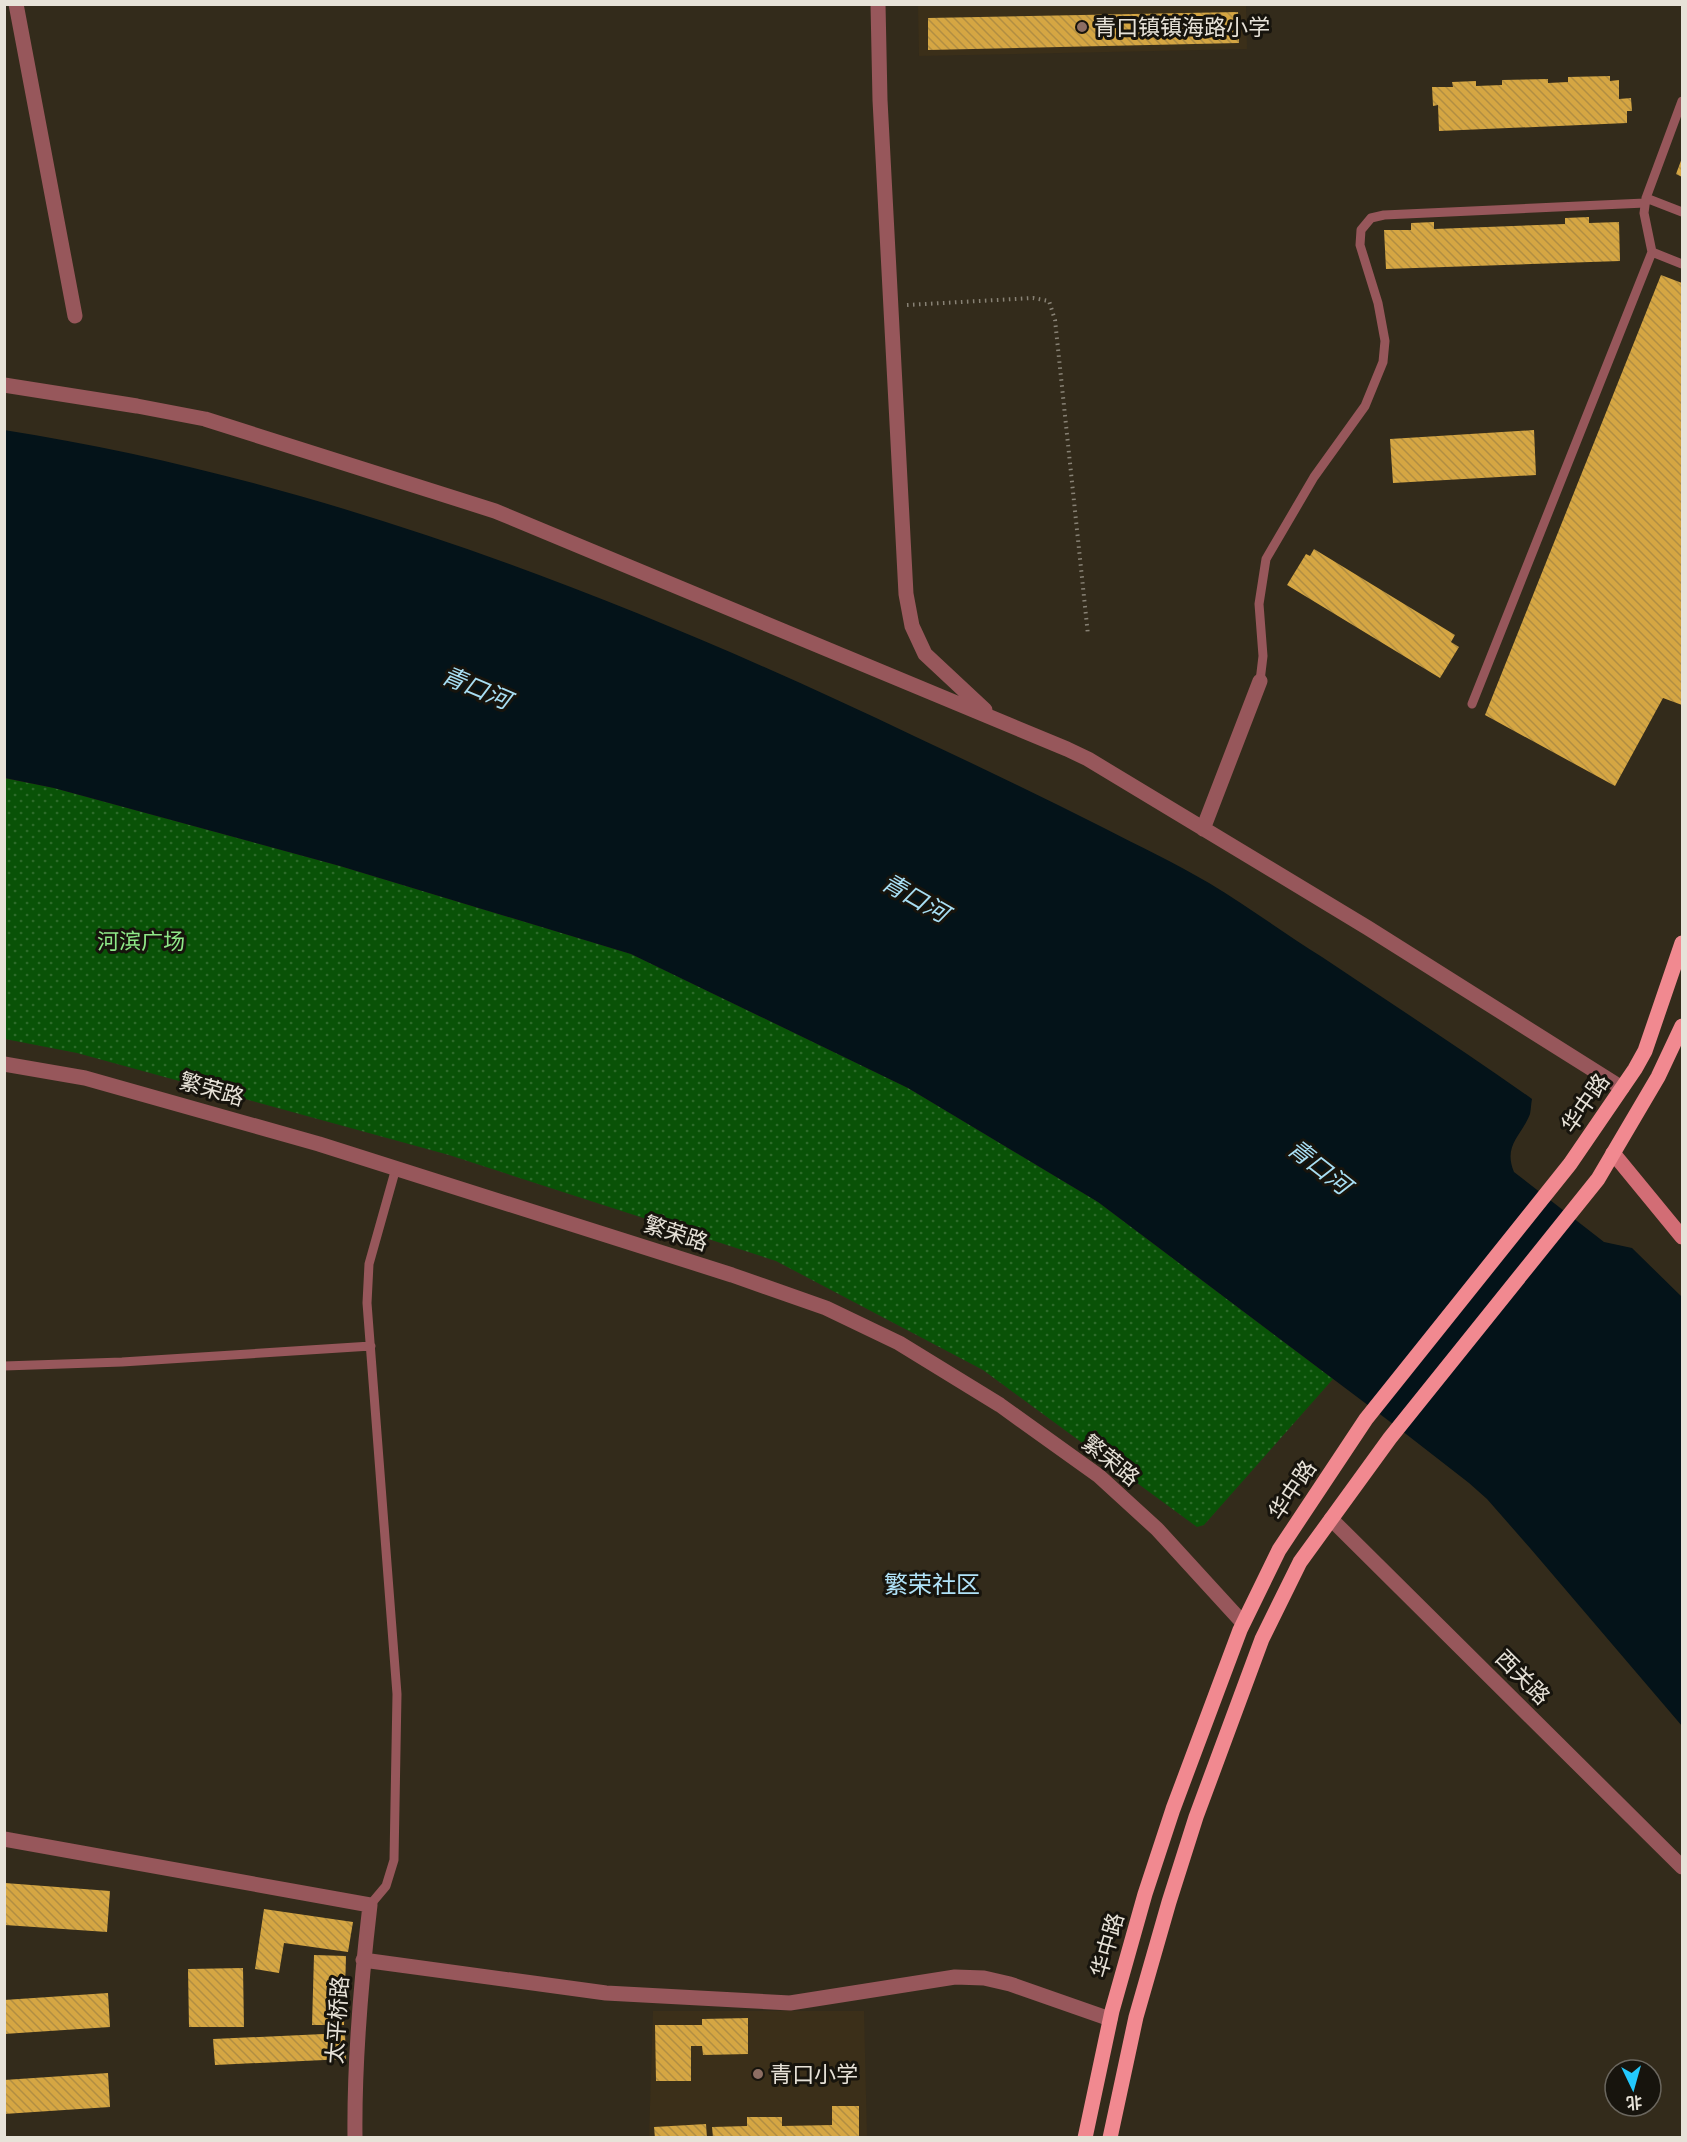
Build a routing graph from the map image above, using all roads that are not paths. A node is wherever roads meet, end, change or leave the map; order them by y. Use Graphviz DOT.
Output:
graph roads {
  1 [pos="16,4"];
  2 [pos="878,4"];
  3 [pos="1682,106"];
  4 [pos="1646,200"];
  5 [pos="1683,212"];
  6 [pos="1652,252"];
  7 [pos="1683,264"];
  8 [pos="75,316"];
  9 [pos="4,385"];
  10 [pos="1260,681"];
  11 [pos="1472,704"];
  12 [pos="993,718"];
  13 [pos="1203,828"];
  14 [pos="1683,943"];
  15 [pos="1683,1026"];
  16 [pos="4,1064"];
  17 [pos="1622,1088"];
  18 [pos="1613,1153"];
  19 [pos="396,1168"];
  20 [pos="1683,1237"];
  21 [pos="371,1346"];
  22 [pos="4,1366"];
  23 [pos="1331,1519"];
  24 [pos="1243,1623"];
  25 [pos="4,1839"];
  26 [pos="1683,1867"];
  27 [pos="370,1905"];
  28 [pos="363,1960"];
  29 [pos="1110,2019"];
  30 [pos="355,2138"];
  31 [pos="1085,2138"];
  32 [pos="1110,2138"];
  1 -- 8 [label="street"];
  2 -- 12 [label="street"];
  3 -- 4 [label="lane"];
  4 -- 5 [label="lane"];
  4 -- 6 [label="lane"];
  4 -- 10 [label="lane"];
  6 -- 7 [label="lane"];
  6 -- 11 [label="lane"];
  9 -- 12 [label="street"];
  10 -- 13 [label="street"];
  12 -- 13 [label="street"];
  13 -- 17 [label="street"];
  14 -- 17 [label="main road, 华中路"];
  15 -- 18 [label="main road"];
  16 -- 19 [label="street, 繁荣路"];
  17 -- 24 [label="main road, 华中路"];
  18 -- 20 [label="street"];
  18 -- 23 [label="main road"];
  19 -- 21 [label="lane"];
  19 -- 24 [label="street, 繁荣路"];
  21 -- 22 [label="lane"];
  21 -- 27 [label="lane"];
  23 -- 26 [label="street, 西关路"];
  23 -- 32 [label="main road"];
  24 -- 29 [label="main road, 华中路"];
  25 -- 27 [label="street"];
  27 -- 28 [label="street, 太平桥路"];
  28 -- 29 [label="street"];
  28 -- 30 [label="street, 太平桥路"];
  29 -- 31 [label="main road, 华中路"];
}
